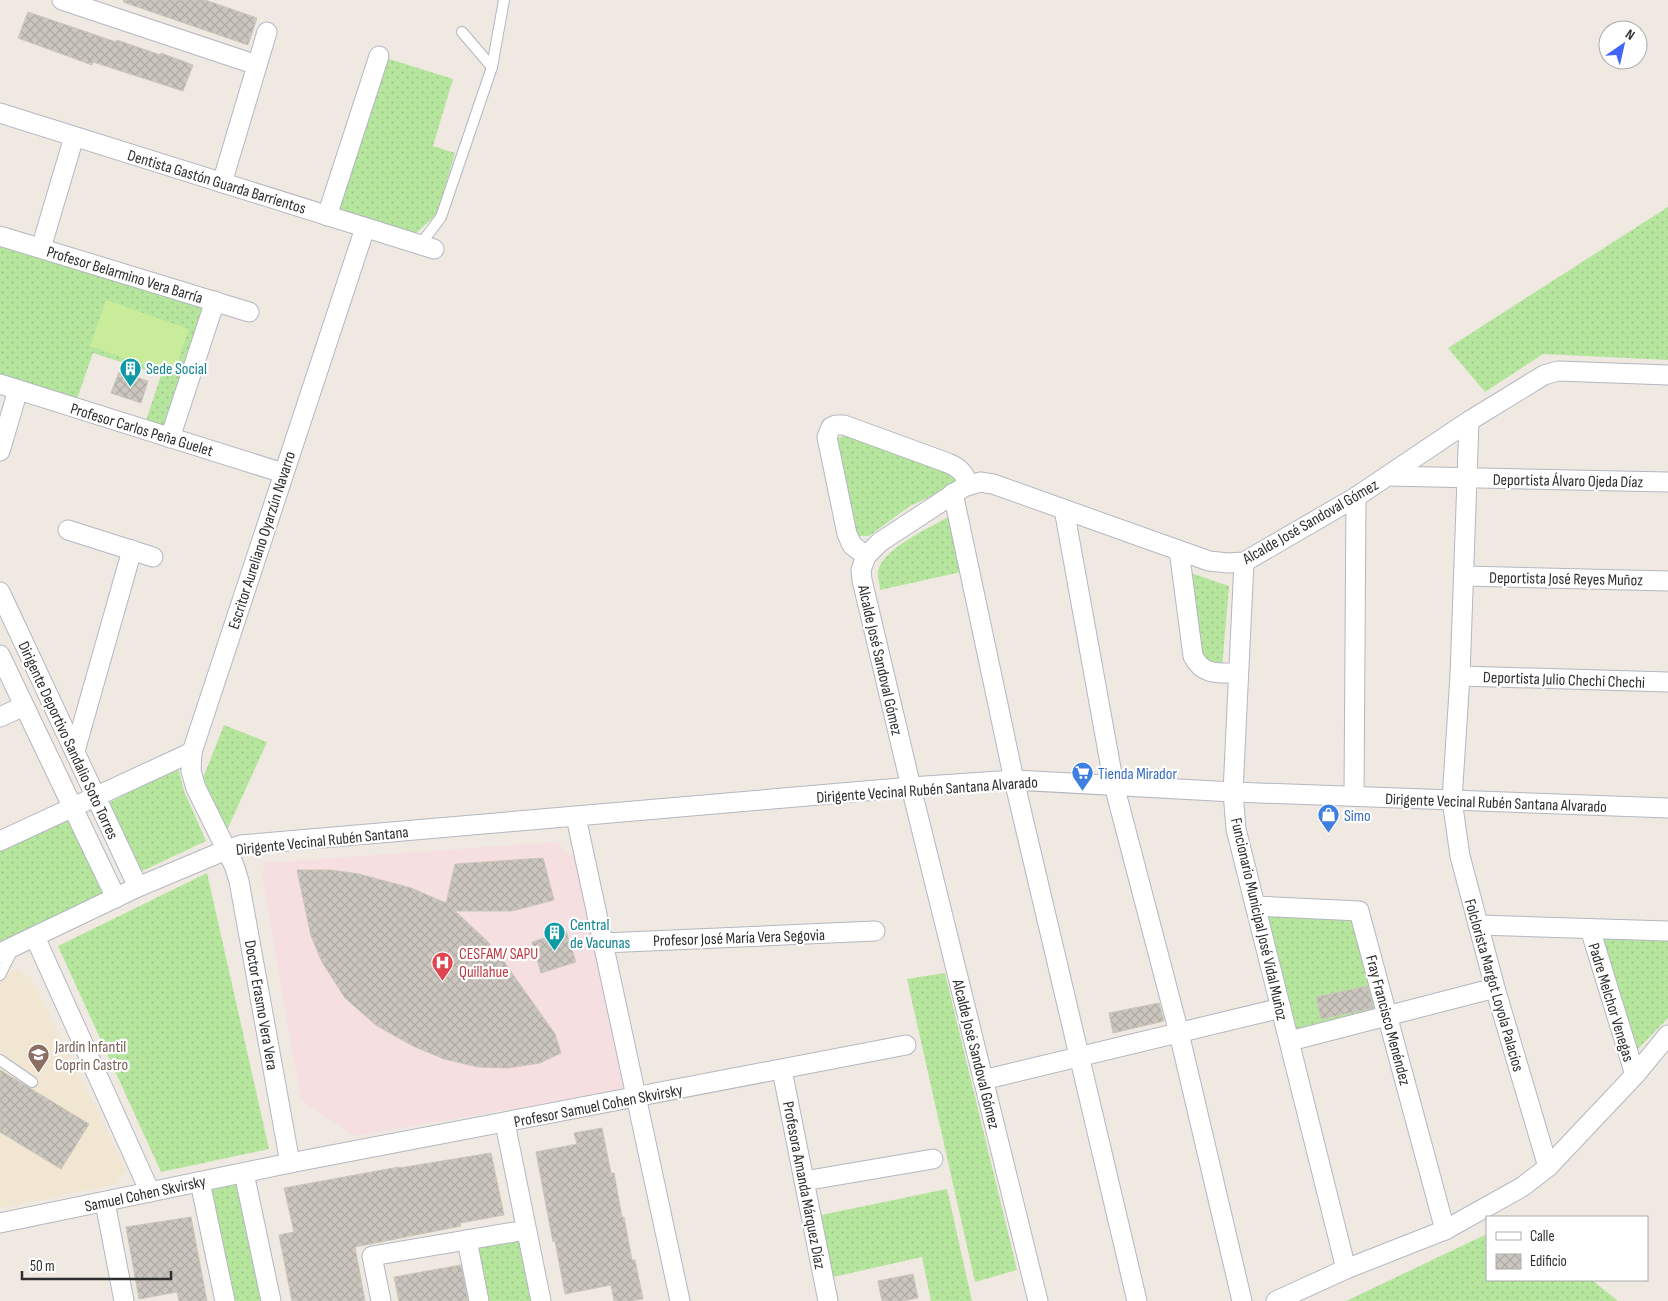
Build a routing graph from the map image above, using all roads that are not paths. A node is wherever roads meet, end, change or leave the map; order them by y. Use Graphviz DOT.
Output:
graph roads {
  1 [pos="62,0"];
  2 [pos="504,0"];
  3 [pos="267,32"];
  4 [pos="462,32"];
  5 [pos="379,56"];
  6 [pos="257,65"];
  7 [pos="492,67"];
  8 [pos="0,113"];
  9 [pos="74,137"];
  10 [pos="222,183"];
  11 [pos="327,216"];
  12 [pos="365,228"];
  13 [pos="0,236"];
  14 [pos="427,247"];
  15 [pos="41,248"];
  16 [pos="215,301"];
  17 [pos="249,312"];
  18 [pos="1668,375"];
  19 [pos="9,387"];
  20 [pos="1469,421"];
  21 [pos="170,438"];
  22 [pos="0,451"];
  23 [pos="283,473"];
  24 [pos="1387,476"];
  25 [pos="1467,478"];
  26 [pos="1668,482"];
  27 [pos="961,489"];
  28 [pos="1356,497"];
  29 [pos="1064,509"];
  30 [pos="68,530"];
  31 [pos="132,550"];
  32 [pos="1180,550"];
  33 [pos="866,556"];
  34 [pos="153,557"];
  35 [pos="1244,562"];
  36 [pos="1464,576"];
  37 [pos="1668,581"];
  38 [pos="0,592"];
  39 [pos="0,655"];
  40 [pos="1238,673"];
  41 [pos="1460,676"];
  42 [pos="1668,682"];
  43 [pos="24,706"];
  44 [pos="0,718"];
  45 [pos="74,751"];
  46 [pos="192,752"];
  47 [pos="1014,780"];
  48 [pos="1114,785"];
  49 [pos="911,788"];
  50 [pos="1233,792"];
  51 [pos="96,796"];
  52 [pos="1354,796"];
  53 [pos="1452,800"];
  54 [pos="72,808"];
  55 [pos="1668,808"];
  56 [pos="576,817"];
  57 [pos="0,841"];
  58 [pos="226,850"];
  59 [pos="138,887"];
  60 [pos="116,898"];
  61 [pos="1255,906"];
  62 [pos="1478,926"];
  63 [pos="1590,929"];
  64 [pos="875,931"];
  65 [pos="1668,931"];
  66 [pos="35,937"];
  67 [pos="603,943"];
  68 [pos="7,949"];
  69 [pos="0,975"];
  70 [pos="1494,988"];
  71 [pos="1281,1008"];
  72 [pos="1387,1015"];
  73 [pos="1179,1033"];
  74 [pos="1668,1035"];
  75 [pos="1290,1041"];
  76 [pos="906,1045"];
  77 [pos="1080,1057"];
  78 [pos="0,1060"];
  79 [pos="782,1070"];
  80 [pos="1634,1074"];
  81 [pos="983,1080"];
  82 [pos="32,1082"];
  83 [pos="636,1098"];
  84 [pos="505,1123"];
  85 [pos="934,1159"];
  86 [pos="290,1163"];
  87 [pos="1548,1167"];
  88 [pos="244,1172"];
  89 [pos="804,1181"];
  90 [pos="200,1182"];
  91 [pos="150,1192"];
  92 [pos="105,1202"];
  93 [pos="0,1223"];
  94 [pos="526,1230"];
  95 [pos="1445,1230"];
  96 [pos="467,1240"];
  97 [pos="1346,1269"];
  98 [pos="121,1300"];
  99 [pos="225,1301"];
  100 [pos="271,1301"];
  101 [pos="381,1301"];
  102 [pos="479,1301"];
  103 [pos="540,1301"];
  104 [pos="680,1301"];
  105 [pos="828,1301"];
  106 [pos="1038,1301"];
  107 [pos="1137,1301"];
  108 [pos="1242,1301"];
  109 [pos="1276,1301"];
  1 -- 6 [label="street"];
  2 -- 7 [label="lane"];
  3 -- 6 [label="street"];
  4 -- 7 [label="lane"];
  5 -- 11 [label="street"];
  6 -- 10 [label="street"];
  7 -- 14 [label="lane"];
  8 -- 9 [label="street, Dentista Gastón Guarda Barrientos"];
  9 -- 10 [label="street, Dentista Gastón Guarda Barrientos"];
  9 -- 15 [label="street"];
  10 -- 11 [label="street, Dentista Gastón Guarda Barrientos"];
  11 -- 12 [label="street, Dentista Gastón Guarda Barrientos"];
  12 -- 14 [label="street, Dentista Gastón Guarda Barrientos"];
  12 -- 23 [label="street, Escritor Aureliano Oyarzún Navarro"];
  13 -- 15 [label="street, Profesor Belarmino Vera Barría"];
  15 -- 16 [label="street, Profesor Belarmino Vera Barría"];
  16 -- 17 [label="street, Profesor Belarmino Vera Barría"];
  16 -- 21 [label="street"];
  18 -- 20 [label="street, Alcalde José Sandoval Gómez"];
  19 -- 21 [label="street, Profesor Carlos Peña Guelet"];
  19 -- 22 [label="street"];
  20 -- 24 [label="street, Alcalde José Sandoval Gómez"];
  20 -- 25 [label="street, Folclorista Margot Loyola Palacios"];
  21 -- 23 [label="street, Profesor Carlos Peña Guelet"];
  23 -- 46 [label="street, Escritor Aureliano Oyarzún Navarro"];
  24 -- 25 [label="street, Alcalde José Sandoval Gómez"];
  24 -- 28 [label="street, Alcalde José Sandoval Gómez"];
  25 -- 26 [label="street, Deportista Álvaro Ojeda Díaz"];
  25 -- 36 [label="street, Folclorista Margot Loyola Palacios"];
  27 -- 29 [label="street, Alcalde José Sandoval Gómez"];
  27 -- 33 [label="street"];
  27 -- 33 [label="street"];
  27 -- 47 [label="street"];
  28 -- 35 [label="street, Alcalde José Sandoval Gómez"];
  28 -- 52 [label="street"];
  29 -- 32 [label="street, Alcalde José Sandoval Gómez"];
  29 -- 48 [label="street"];
  30 -- 31 [label="street"];
  31 -- 34 [label="street"];
  31 -- 45 [label="street"];
  32 -- 35 [label="street, Alcalde José Sandoval Gómez"];
  32 -- 40 [label="street"];
  33 -- 49 [label="street, Alcalde José Sandoval Gómez"];
  35 -- 40 [label="street, Funcionario Municipal José Vidal Muñoz"];
  36 -- 37 [label="street, Deportista José Reyes Muñoz"];
  36 -- 41 [label="street, Folclorista Margot Loyola Palacios"];
  38 -- 45 [label="street, Dirigente Deportivo Sandalio Soto Torres"];
  39 -- 43 [label="street, Dirigente Deportivo Sandalio Soto Torres"];
  40 -- 50 [label="street, Funcionario Municipal José Vidal Muñoz"];
  41 -- 42 [label="street, Deportista Julio Chechi Chechi"];
  41 -- 53 [label="street, Folclorista Margot Loyola Palacios"];
  43 -- 44 [label="street"];
  43 -- 54 [label="street, Dirigente Deportivo Sandalio Soto Torres"];
  45 -- 51 [label="street, Dirigente Deportivo Sandalio Soto Torres"];
  46 -- 51 [label="street"];
  46 -- 58 [label="street, Escritor Aureliano Oyarzún Navarro"];
  47 -- 48 [label="street, Dirigente Vecinal Rubén Santana Alvarado"];
  47 -- 49 [label="street, Dirigente Vecinal Rubén Santana Alvarado"];
  47 -- 77 [label="street"];
  48 -- 50 [label="street, Dirigente Vecinal Rubén Santana Alvarado"];
  48 -- 73 [label="street"];
  49 -- 56 [label="street, Dirigente Vecinal Rubén Santana Alvarado"];
  49 -- 81 [label="street, Alcalde José Sandoval Gómez"];
  50 -- 52 [label="street, Dirigente Vecinal Rubén Santana Alvarado"];
  50 -- 61 [label="street, Funcionario Municipal José Vidal Muñoz"];
  51 -- 54 [label="street"];
  51 -- 59 [label="street, Dirigente Deportivo Sandalio Soto Torres"];
  52 -- 53 [label="street, Dirigente Vecinal Rubén Santana Alvarado"];
  53 -- 55 [label="street, Dirigente Vecinal Rubén Santana Alvarado"];
  53 -- 62 [label="street, Folclorista Margot Loyola Palacios"];
  54 -- 57 [label="street"];
  54 -- 60 [label="street, Dirigente Deportivo Sandalio Soto Torres"];
  56 -- 58 [label="street, Dirigente Vecinal Rubén Santana"];
  56 -- 67 [label="street"];
  58 -- 59 [label="street, Dirigente Vecinal Rubén Santana"];
  58 -- 86 [label="street, Doctor Erasmo Vera Vera"];
  59 -- 60 [label="street, Dirigente Vecinal Rubén Santana"];
  60 -- 66 [label="street, Dirigente Vecinal Rubén Santana"];
  61 -- 71 [label="street, Funcionario Municipal José Vidal Muñoz"];
  61 -- 72 [label="street, Fray Francisco Menéndez"];
  62 -- 63 [label="street"];
  62 -- 70 [label="street, Folclorista Margot Loyola Palacios"];
  63 -- 65 [label="street"];
  63 -- 80 [label="street, Padre Melchor Venegas"];
  64 -- 67 [label="street, Profesor José María Vera Segovia"];
  66 -- 68 [label="street, Dirigente Vecinal Rubén Santana"];
  66 -- 91 [label="street"];
  67 -- 83 [label="street"];
  68 -- 69 [label="lane"];
  70 -- 72 [label="street"];
  70 -- 87 [label="street, Folclorista Margot Loyola Palacios"];
  71 -- 73 [label="street"];
  71 -- 75 [label="street, Funcionario Municipal José Vidal Muñoz"];
  72 -- 75 [label="street"];
  72 -- 95 [label="street, Fray Francisco Menéndez"];
  73 -- 77 [label="street"];
  73 -- 108 [label="street"];
  74 -- 80 [label="street"];
  75 -- 97 [label="street, Funcionario Municipal José Vidal Muñoz"];
  76 -- 79 [label="street, Profesor Samuel Cohen Skvirsky"];
  77 -- 81 [label="street"];
  77 -- 107 [label="street"];
  78 -- 82 [label="lane"];
  79 -- 83 [label="street, Profesor Samuel Cohen Skvirsky"];
  79 -- 89 [label="street, Profesora Amanda Márquez Díaz"];
  80 -- 87 [label="street"];
  81 -- 106 [label="street, Alcalde José Sandoval Gómez"];
  83 -- 84 [label="street, Profesor Samuel Cohen Skvirsky"];
  83 -- 104 [label="street"];
  84 -- 86 [label="street, Profesor Samuel Cohen Skvirsky"];
  84 -- 94 [label="street"];
  85 -- 89 [label="street"];
  86 -- 88 [label="street, Samuel Cohen Skvirsky"];
  87 -- 95 [label="street"];
  88 -- 90 [label="street, Samuel Cohen Skvirsky"];
  88 -- 100 [label="street"];
  89 -- 105 [label="street, Profesora Amanda Márquez Díaz"];
  90 -- 91 [label="street, Samuel Cohen Skvirsky"];
  90 -- 99 [label="street"];
  91 -- 92 [label="street, Samuel Cohen Skvirsky"];
  92 -- 93 [label="street, Samuel Cohen Skvirsky"];
  92 -- 98 [label="street"];
  94 -- 96 [label="street"];
  94 -- 103 [label="street"];
  95 -- 97 [label="street"];
  96 -- 101 [label="street"];
  96 -- 102 [label="street"];
  97 -- 109 [label="street"];
}
